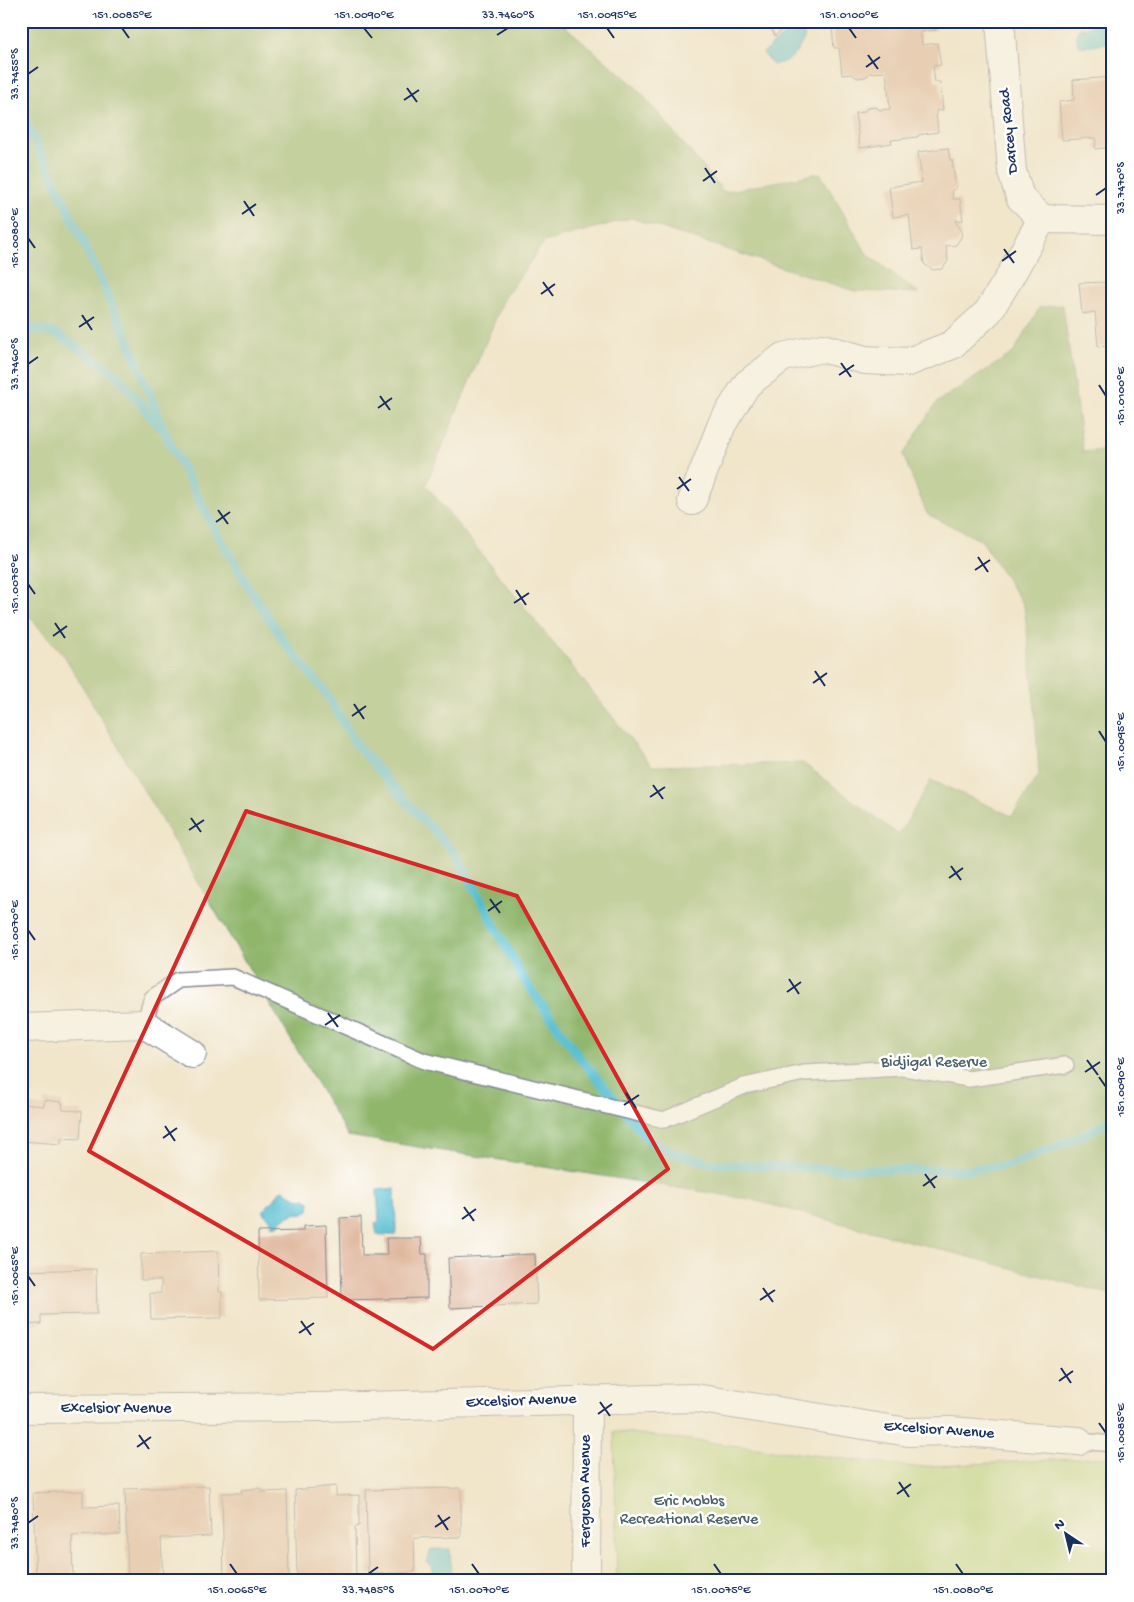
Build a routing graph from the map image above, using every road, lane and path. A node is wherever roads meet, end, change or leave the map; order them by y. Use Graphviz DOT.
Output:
graph roads {
  1 [pos="1000,21"];
  2 [pos="1042,219"];
  3 [pos="1113,220"];
  4 [pos="692,501"];
  5 [pos="144,1024"];
  6 [pos="21,1028"];
  7 [pos="192,1054"];
  8 [pos="1066,1065"];
  9 [pos="587,1400"];
  10 [pos="21,1410"];
  11 [pos="1078,1441"];
  12 [pos="1113,1444"];
  13 [pos="586,1581"];
  1 -- 2 [label="street, Darcey Road"];
  2 -- 3 [label="street"];
  2 -- 4 [label="street"];
  5 -- 6 [label="street"];
  5 -- 7 [label="street"];
  5 -- 8 [label="lane"];
  9 -- 10 [label="street, Excelsior Avenue"];
  9 -- 11 [label="street, Excelsior Avenue"];
  9 -- 13 [label="street, Ferguson Avenue"];
  11 -- 12 [label="lane"];
}
